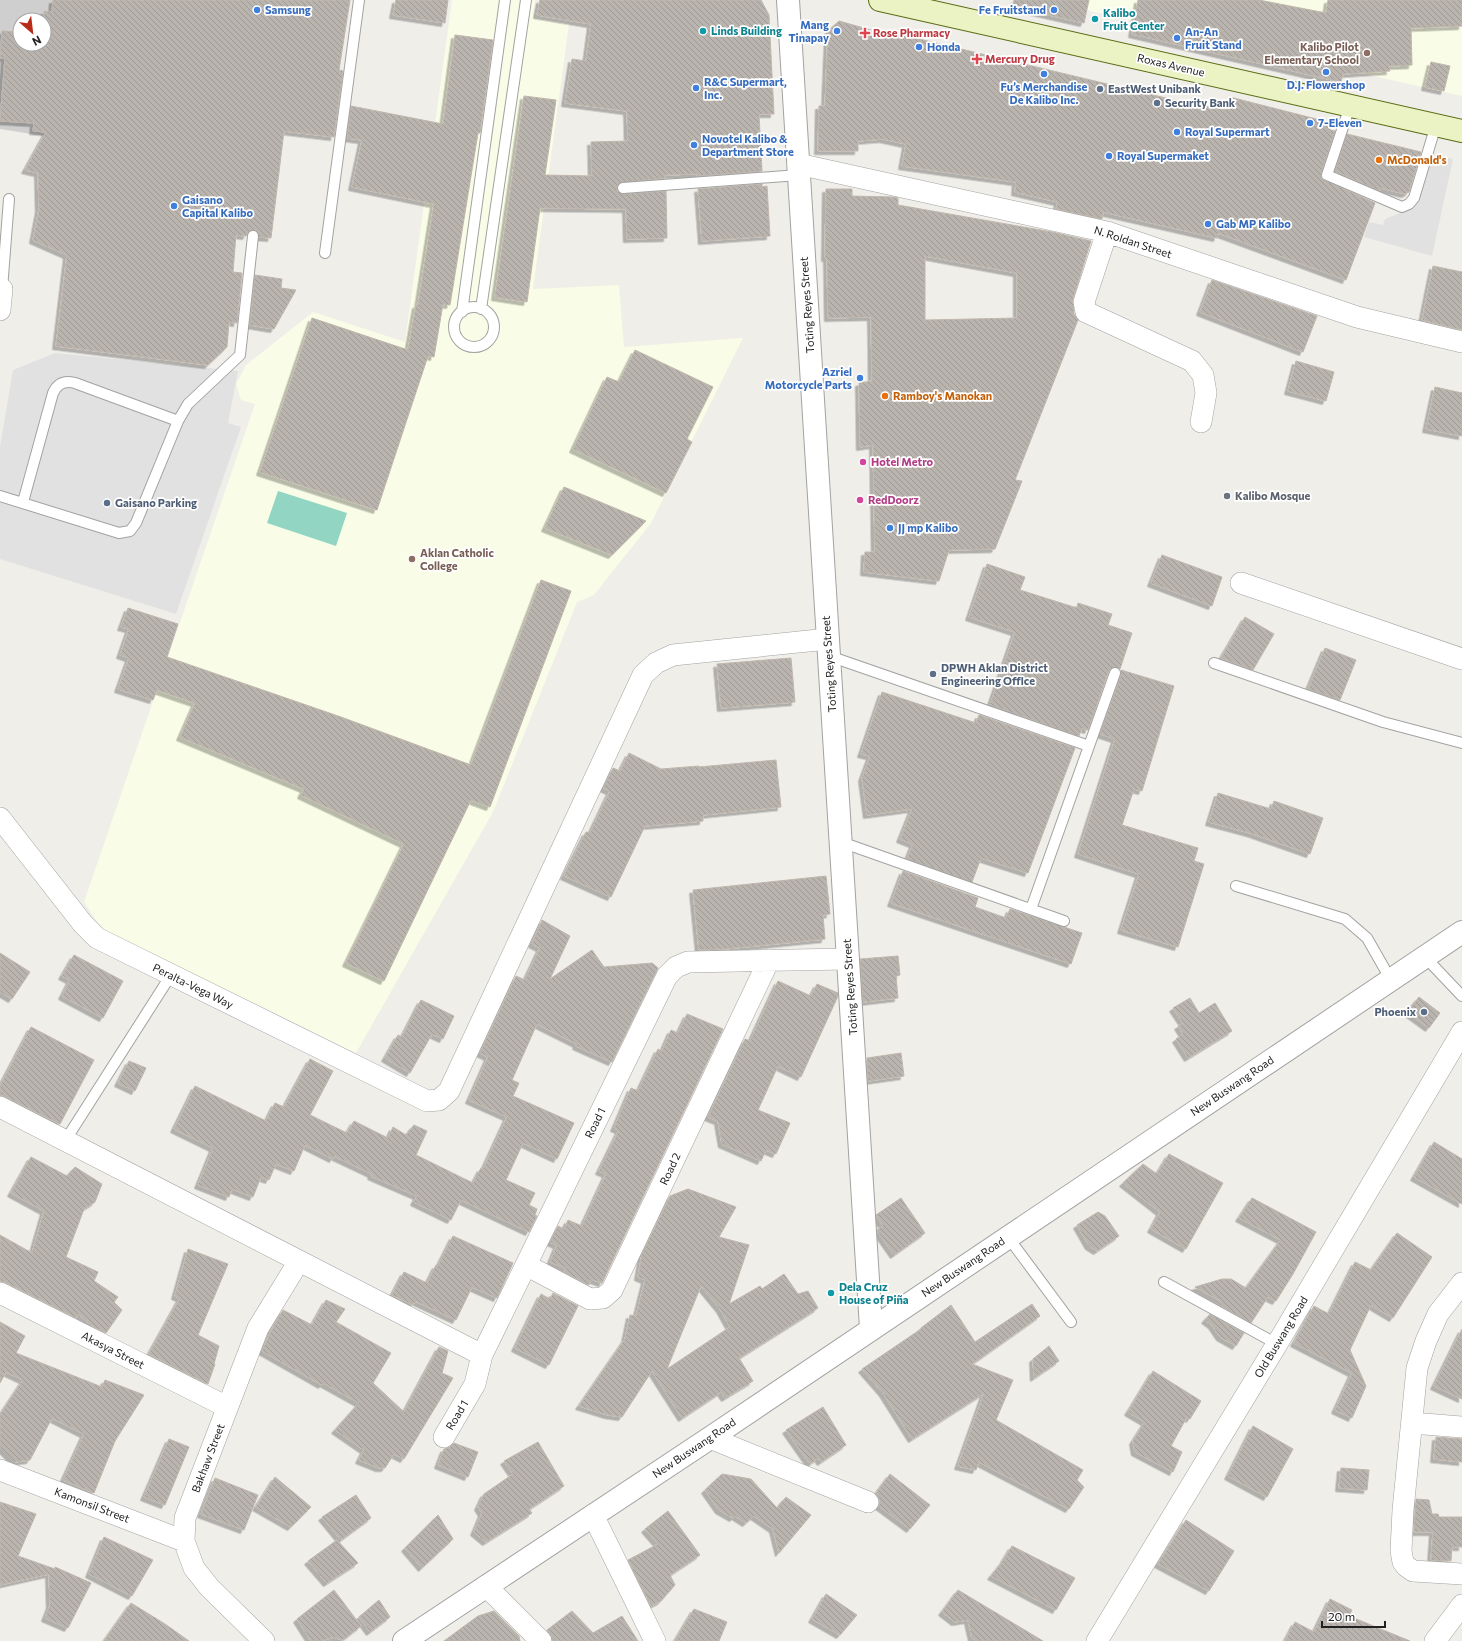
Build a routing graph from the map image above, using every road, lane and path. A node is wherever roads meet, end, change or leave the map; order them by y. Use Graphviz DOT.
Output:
graph roads {
  1 [pos="359,0"];
  2 [pos="505,0"];
  3 [pos="526,0"];
  4 [pos="788,0"];
  5 [pos="880,0"];
  6 [pos="1350,106"];
  7 [pos="1436,125"];
  8 [pos="1462,131"];
  9 [pos="799,170"];
  10 [pos="623,188"];
  11 [pos="9,199"];
  12 [pos="1108,232"];
  13 [pos="253,236"];
  14 [pos="325,253"];
  15 [pos="1,289"];
  16 [pos="481,309"];
  17 [pos="0,310"];
  18 [pos="462,312"];
  19 [pos="1462,342"];
  20 [pos="178,421"];
  21 [pos="1201,422"];
  22 [pos="0,496"];
  23 [pos="23,502"];
  24 [pos="1241,583"];
  25 [pos="828,648"];
  26 [pos="1462,659"];
  27 [pos="1214,663"];
  28 [pos="1115,673"];
  29 [pos="1462,744"];
  30 [pos="1089,746"];
  31 [pos="0,818"];
  32 [pos="841,842"];
  33 [pos="1236,886"];
  34 [pos="1031,909"];
  35 [pos="1064,921"];
  36 [pos="1462,932"];
  37 [pos="1425,957"];
  38 [pos="848,959"];
  39 [pos="770,960"];
  40 [pos="171,975"];
  41 [pos="1391,980"];
  42 [pos="1462,996"];
  43 [pos="1462,1032"];
  44 [pos="0,1107"];
  45 [pos="66,1140"];
  46 [pos="1008,1237"];
  47 [pos="299,1261"];
  48 [pos="526,1265"];
  49 [pos="1164,1282"];
  50 [pos="1462,1283"];
  51 [pos="0,1293"];
  52 [pos="1071,1322"];
  53 [pos="871,1328"];
  54 [pos="1277,1344"];
  55 [pos="482,1355"];
  56 [pos="227,1407"];
  57 [pos="1412,1423"];
  58 [pos="1462,1427"];
  59 [pos="444,1437"];
  60 [pos="710,1438"];
  61 [pos="0,1470"];
  62 [pos="868,1502"];
  63 [pos="593,1515"];
  64 [pos="184,1541"];
  65 [pos="1462,1574"];
  66 [pos="486,1586"];
  67 [pos="1462,1605"];
  68 [pos="264,1641"];
  69 [pos="404,1641"];
  70 [pos="541,1641"];
  71 [pos="655,1641"];
  72 [pos="1097,1641"];
  73 [pos="1435,1641"];
  1 -- 14 [label="lane"];
  2 -- 18 [label="lane"];
  3 -- 16 [label="lane"];
  4 -- 9 [label="street, Toting Reyes Street"];
  5 -- 6 [label="main road, Roxas Avenue"];
  6 -- 7 [label="main road, Roxas Avenue"];
  6 -- 7 [label="lane"];
  7 -- 8 [label="main road, Roxas Avenue"];
  9 -- 10 [label="lane"];
  9 -- 12 [label="street, N. Roldan Street"];
  9 -- 25 [label="street, Toting Reyes Street"];
  11 -- 15 [label="lane"];
  12 -- 19 [label="street, N. Roldan Street"];
  12 -- 21 [label="street"];
  13 -- 20 [label="lane"];
  15 -- 17 [label="street"];
  16 -- 18 [label="lane"];
  16 -- 18 [label="lane"];
  20 -- 23 [label="lane"];
  20 -- 23 [label="lane"];
  22 -- 23 [label="lane"];
  24 -- 26 [label="street"];
  25 -- 30 [label="lane"];
  25 -- 32 [label="street, Toting Reyes Street"];
  25 -- 40 [label="street, Peralta-Vega Way"];
  27 -- 29 [label="lane"];
  28 -- 30 [label="lane"];
  30 -- 34 [label="lane"];
  31 -- 40 [label="street, Peralta-Vega Way"];
  32 -- 34 [label="lane"];
  32 -- 38 [label="street, Toting Reyes Street"];
  33 -- 41 [label="lane"];
  34 -- 35 [label="lane"];
  36 -- 37 [label="street, New Buswang Road"];
  37 -- 41 [label="street, New Buswang Road"];
  37 -- 42 [label="lane"];
  38 -- 39 [label="street, Road 1"];
  38 -- 53 [label="street, Toting Reyes Street"];
  39 -- 48 [label="street, Road 1"];
  39 -- 48 [label="street, Road 2"];
  40 -- 45 [label="lane"];
  41 -- 46 [label="street, New Buswang Road"];
  43 -- 54 [label="street, Old Buswang Road"];
  44 -- 45 [label="street"];
  45 -- 47 [label="street"];
  46 -- 52 [label="lane"];
  46 -- 53 [label="street, New Buswang Road"];
  47 -- 55 [label="street"];
  47 -- 56 [label="street, Bakhaw Street"];
  48 -- 55 [label="street, Road 1"];
  49 -- 54 [label="lane"];
  50 -- 57 [label="street"];
  51 -- 56 [label="street, Akasya Street"];
  53 -- 60 [label="street, New Buswang Road"];
  54 -- 72 [label="street, Old Buswang Road"];
  55 -- 59 [label="street, Road 1"];
  56 -- 64 [label="street, Bakhaw Street"];
  57 -- 58 [label="street"];
  57 -- 65 [label="street"];
  60 -- 62 [label="street"];
  60 -- 63 [label="street, New Buswang Road"];
  61 -- 64 [label="street, Kamonsil Street"];
  63 -- 66 [label="street, New Buswang Road"];
  63 -- 71 [label="street"];
  64 -- 68 [label="street, Bakhaw Street"];
  66 -- 69 [label="street, New Buswang Road"];
  66 -- 70 [label="street"];
  67 -- 73 [label="street"];
}
